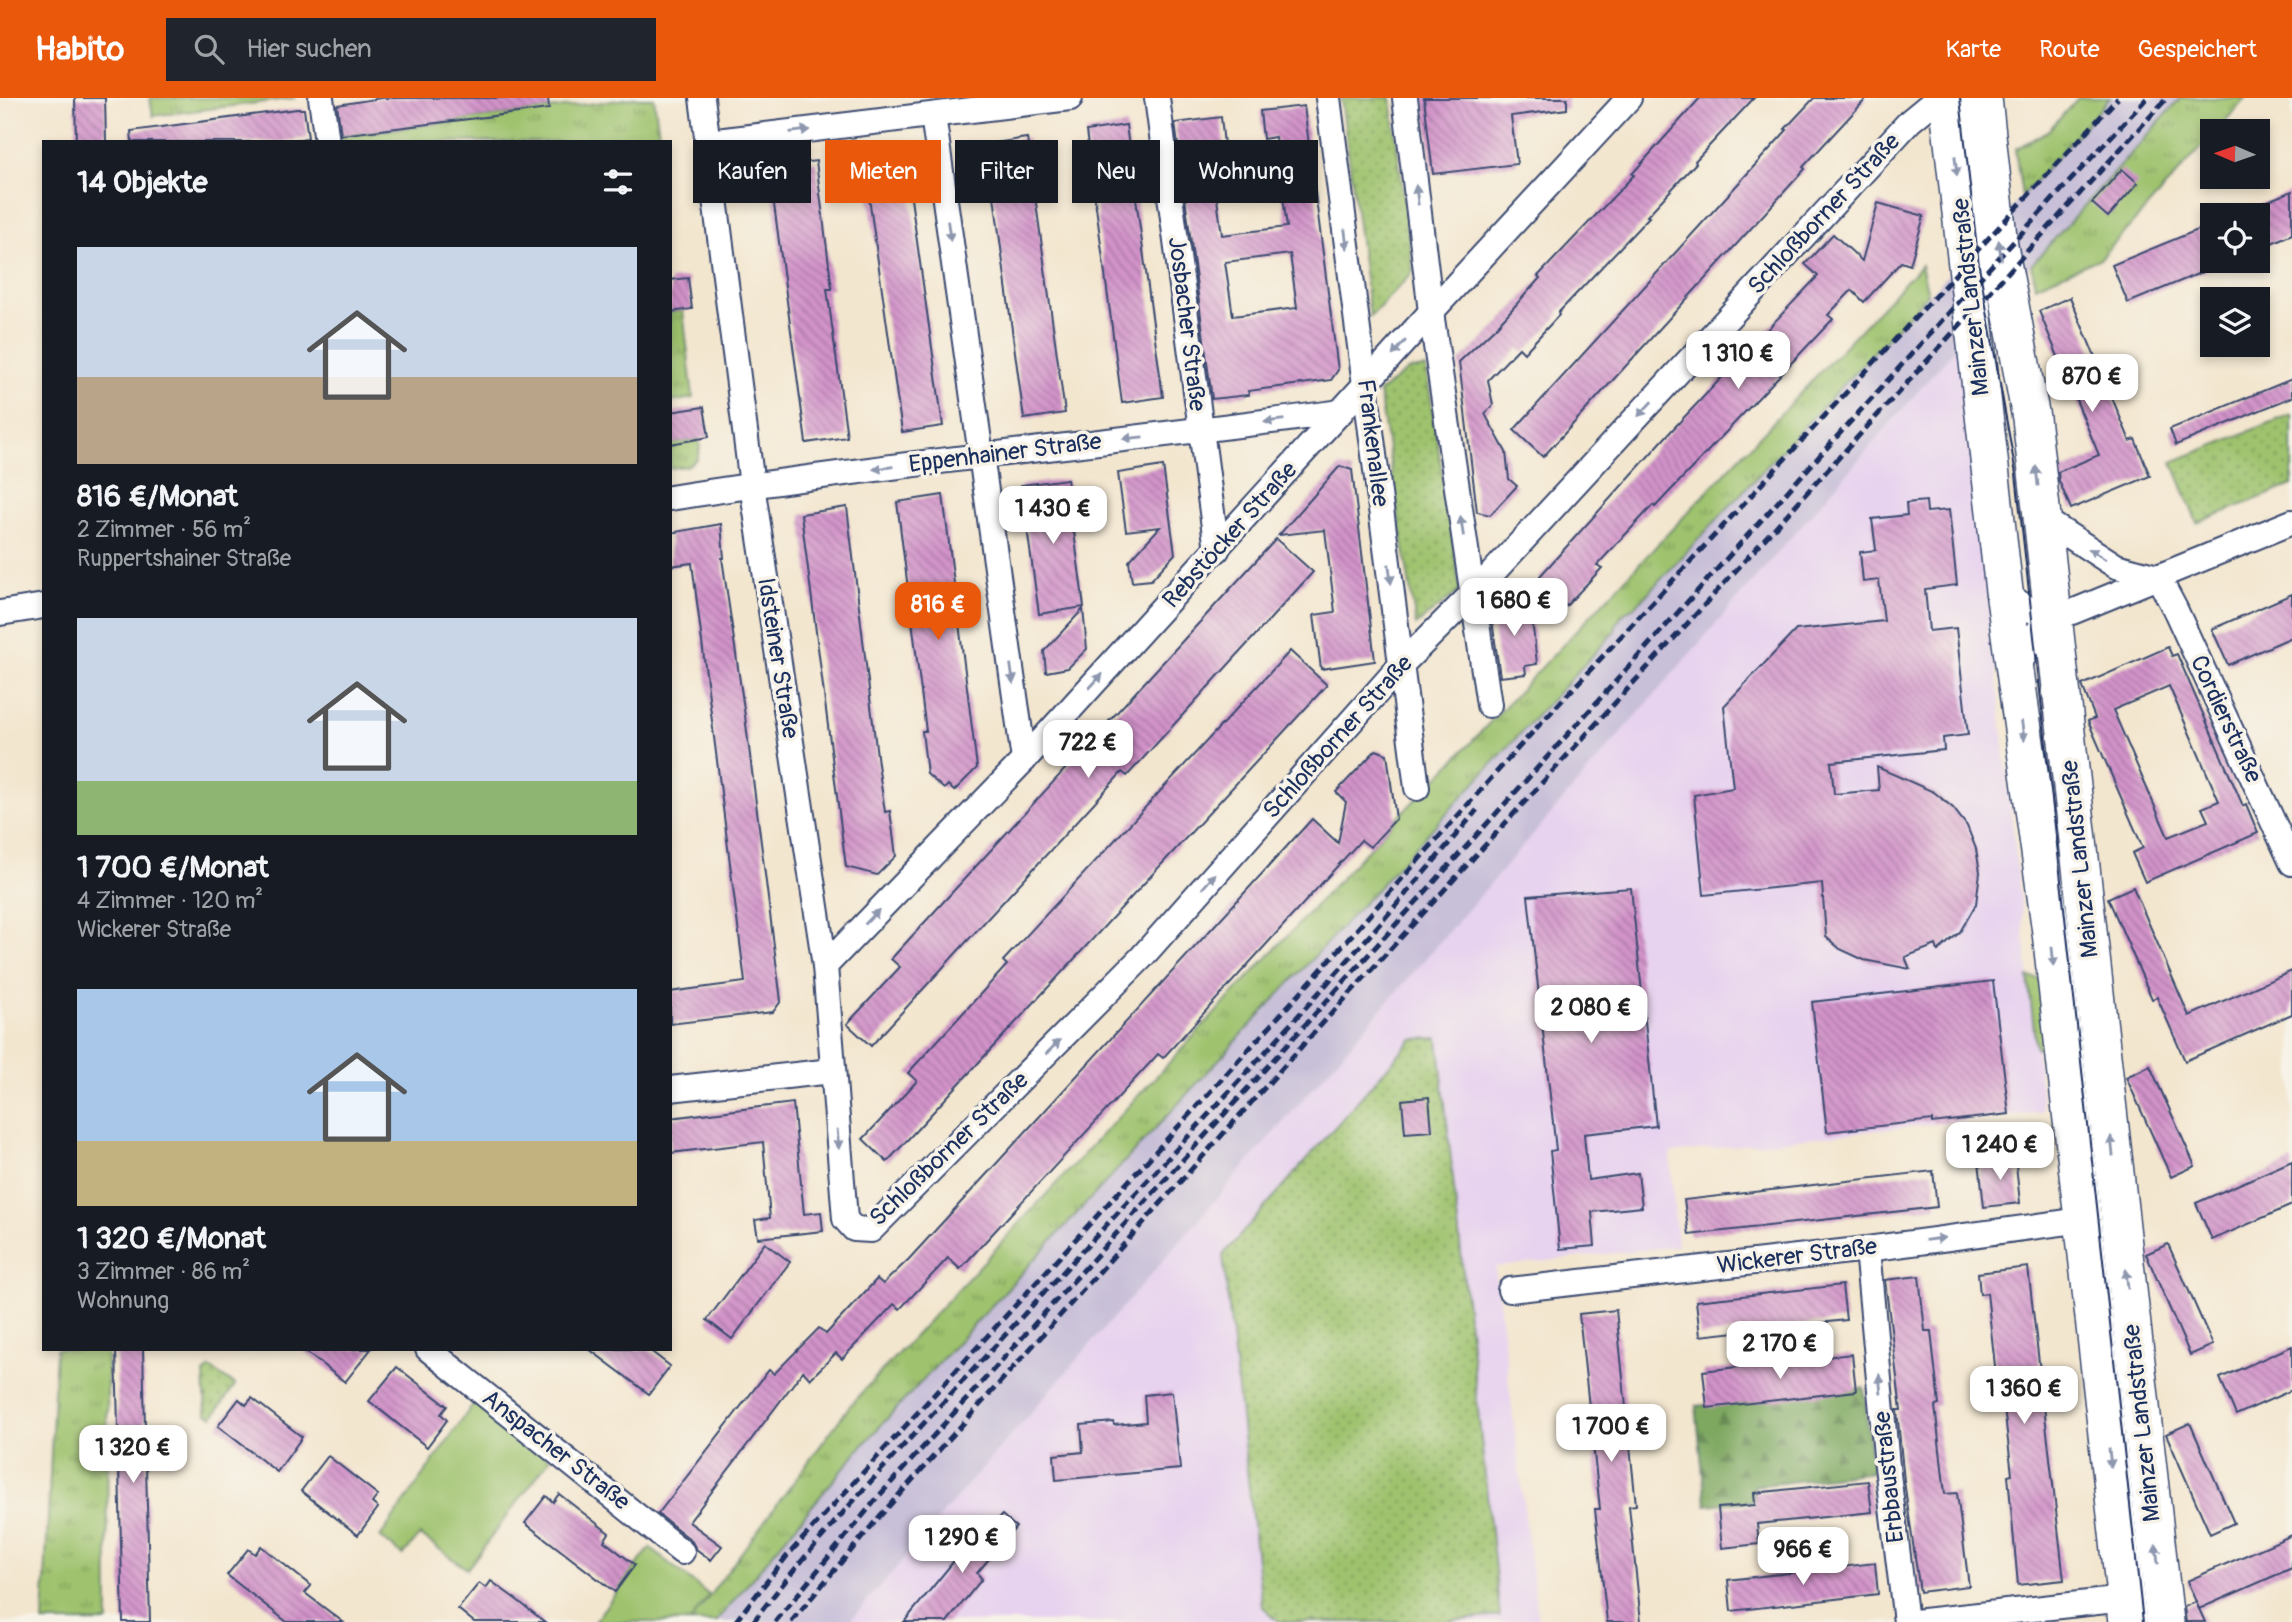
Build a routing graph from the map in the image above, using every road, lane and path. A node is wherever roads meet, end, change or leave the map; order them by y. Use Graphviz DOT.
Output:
graph roads {
  1 [pos="321,98"];
  2 [pos="702,98"];
  3 [pos="1070,98"];
  4 [pos="1157,98"];
  5 [pos="1328,98"];
  6 [pos="1405,98"];
  7 [pos="1629,98"];
  8 [pos="1938,98"];
  9 [pos="1948,98"];
  10 [pos="1983,98"];
  11 [pos="933,115"];
  12 [pos="327,140"];
  13 [pos="708,140"];
  14 [pos="725,140"];
  15 [pos="716,203"];
  16 [pos="1431,312"];
  17 [pos="1366,385"];
  18 [pos="1341,412"];
  19 [pos="1201,431"];
  20 [pos="980,455"];
  21 [pos="752,485"];
  22 [pos="672,498"];
  23 [pos="2042,518"];
  24 [pos="2292,522"];
  25 [pos="1217,550"];
  26 [pos="2158,577"];
  27 [pos="2004,591"];
  28 [pos="1472,594"];
  29 [pos="42,606"];
  30 [pos="0,613"];
  31 [pos="2053,617"];
  32 [pos="1402,664"];
  33 [pos="2015,679"];
  34 [pos="1489,705"];
  35 [pos="1024,760"];
  36 [pos="1417,788"];
  37 [pos="2292,863"];
  38 [pos="824,966"];
  39 [pos="832,1071"];
  40 [pos="672,1089"];
  41 [pos="845,1219"];
  42 [pos="2083,1220"];
  43 [pos="1867,1248"];
  44 [pos="1510,1290"];
  45 [pos="438,1352"];
  46 [pos="682,1552"];
  47 [pos="2127,1611"];
  48 [pos="1906,1622"];
  49 [pos="1914,1622"];
  50 [pos="2165,1622"];
  1 -- 12 [label="street"];
  2 -- 13 [label="street, Idsteiner Straße"];
  3 -- 11 [label="street"];
  4 -- 19 [label="street, Josbacher Straße"];
  5 -- 17 [label="street, Frankenallee, one-way"];
  16 -- 6 [label="street, one-way"];
  7 -- 16 [label="street, Rebstöcker Straße"];
  8 -- 28 [label="street, Schloßborner Straße, one-way"];
  9 -- 27 [label="main road, Mainzer Landstraße, one-way"];
  23 -- 10 [label="main road, Mainzer Landstraße, one-way"];
  14 -- 11 [label="street, one-way"];
  11 -- 20 [label="street, one-way"];
  15 -- 21 [label="street, Idsteiner Straße"];
  16 -- 17 [label="street, Rebstöcker Straße, one-way"];
  28 -- 16 [label="street, one-way"];
  17 -- 18 [label="street, Rebstöcker Straße"];
  17 -- 32 [label="street, Frankenallee, one-way"];
  18 -- 19 [label="street, Eppenhainer Straße, one-way"];
  18 -- 25 [label="street, Rebstöcker Straße"];
  19 -- 20 [label="street, Eppenhainer Straße, one-way"];
  19 -- 25 [label="street, Josbacher Straße"];
  20 -- 21 [label="street, Eppenhainer Straße, one-way"];
  20 -- 35 [label="street, one-way"];
  21 -- 22 [label="street, Eppenhainer Straße"];
  21 -- 38 [label="street, Idsteiner Straße"];
  26 -- 23 [label="street, one-way"];
  23 -- 31 [label="main road, Mainzer Landstraße"];
  24 -- 26 [label="street"];
  35 -- 25 [label="street, Rebstöcker Straße, one-way"];
  26 -- 31 [label="street"];
  26 -- 37 [label="street, Cordierstraße"];
  27 -- 31 [label="street"];
  27 -- 33 [label="main road, Mainzer Landstraße"];
  28 -- 32 [label="street, Schloßborner Straße"];
  28 -- 34 [label="street"];
  29 -- 30 [label="street"];
  31 -- 33 [label="street"];
  50 -- 31 [label="main road, Mainzer Landstraße, one-way"];
  32 -- 36 [label="street, Frankenallee"];
  41 -- 32 [label="street, Schloßborner Straße, one-way"];
  33 -- 42 [label="main road, Mainzer Landstraße, one-way"];
  38 -- 35 [label="street, Rebstöcker Straße, one-way"];
  38 -- 39 [label="street, Idsteiner Straße"];
  39 -- 40 [label="street"];
  39 -- 41 [label="street, Idsteiner Straße, one-way"];
  43 -- 42 [label="street, Wickerer Straße, one-way"];
  42 -- 47 [label="main road, Mainzer Landstraße, one-way"];
  43 -- 44 [label="street, Wickerer Straße"];
  48 -- 43 [label="street, Erbbaustraße, one-way"];
  45 -- 46 [label="street, Anspacher Straße"];
  47 -- 49 [label="street"];
}
